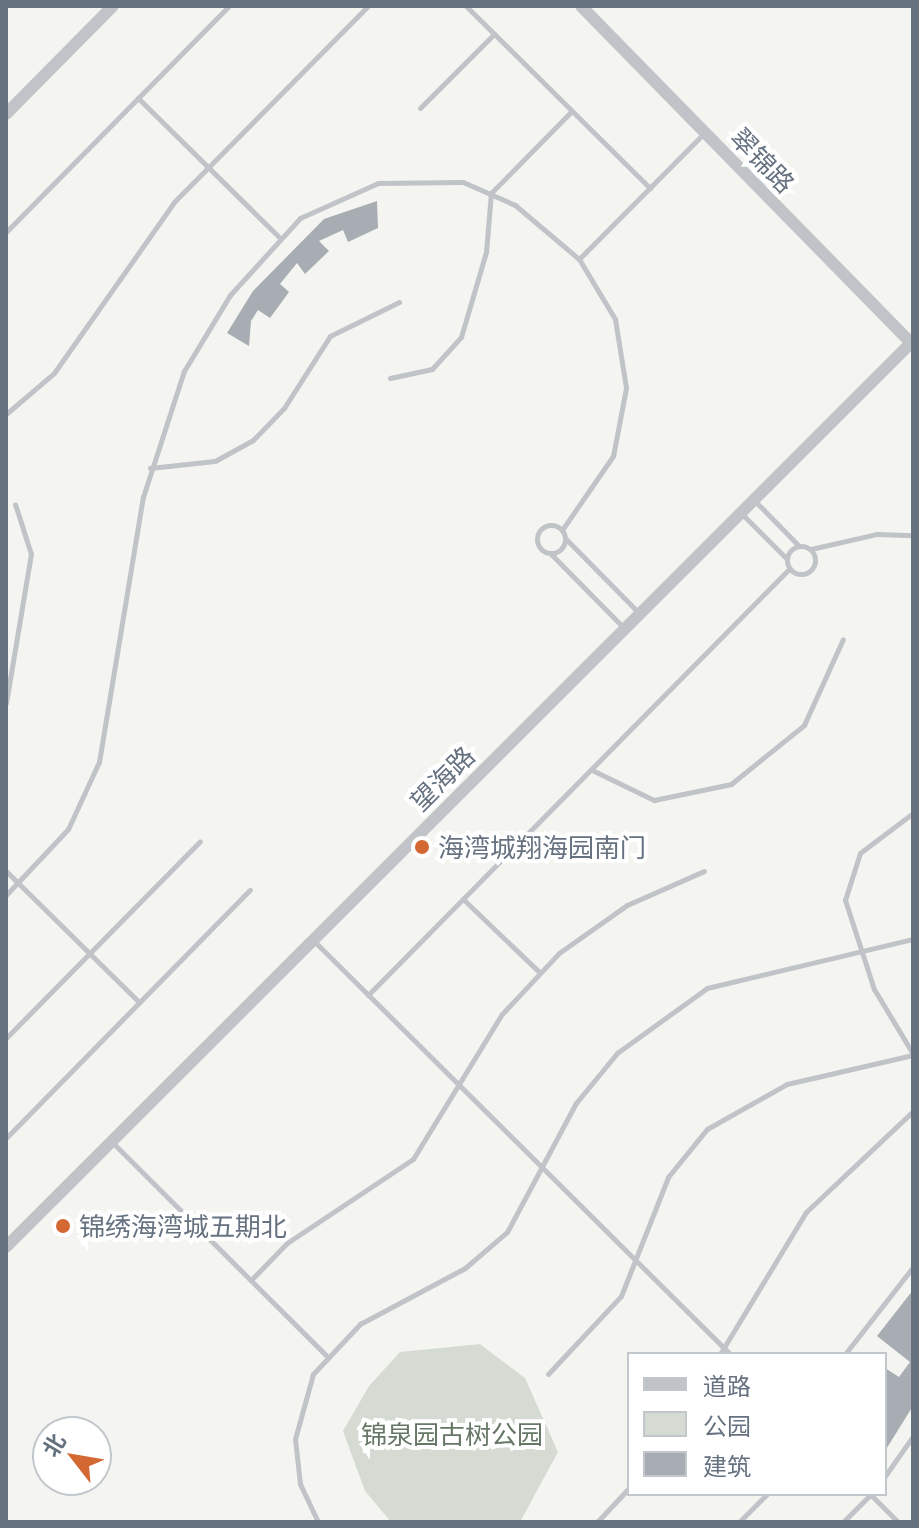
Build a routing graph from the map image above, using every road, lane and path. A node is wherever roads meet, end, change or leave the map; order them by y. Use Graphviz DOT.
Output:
graph roads {
  1 [pos="113,6"];
  2 [pos="229,6"];
  3 [pos="368,6"];
  4 [pos="466,6"];
  5 [pos="581,6"];
  6 [pos="494,34"];
  7 [pos="138,98"];
  8 [pos="420,108"];
  9 [pos="572,111"];
  10 [pos="6,114"];
  11 [pos="705,132"];
  12 [pos="209,167"];
  13 [pos="650,188"];
  14 [pos="491,193"];
  15 [pos="6,232"];
  16 [pos="278,236"];
  17 [pos="579,259"];
  18 [pos="399,302"];
  19 [pos="912,344"];
  20 [pos="390,378"];
  21 [pos="6,414"];
  22 [pos="150,468"];
  23 [pos="754,500"];
  24 [pos="15,504"];
  25 [pos="741,512"];
  26 [pos="562,530"];
  27 [pos="913,535"];
  28 [pos="565,538"];
  29 [pos="798,545"];
  30 [pos="811,549"];
  31 [pos="550,553"];
  32 [pos="786,558"];
  33 [pos="789,569"];
  34 [pos="639,613"];
  35 [pos="624,628"];
  36 [pos="843,639"];
  37 [pos="6,703"];
  38 [pos="594,771"];
  39 [pos="913,813"];
  40 [pos="200,841"];
  41 [pos="6,871"];
  42 [pos="704,871"];
  43 [pos="20,885"];
  44 [pos="250,890"];
  45 [pos="6,895"];
  46 [pos="463,899"];
  47 [pos="311,939"];
  48 [pos="913,939"];
  49 [pos="90,953"];
  50 [pos="860,953"];
  51 [pos="539,972"];
  52 [pos="368,995"];
  53 [pos="139,1002"];
  54 [pos="6,1038"];
  55 [pos="913,1054"];
  56 [pos="459,1085"];
  57 [pos="913,1111"];
  58 [pos="6,1138"];
  59 [pos="111,1140"];
  60 [pos="544,1170"];
  61 [pos="6,1247"];
  62 [pos="636,1261"];
  63 [pos="913,1267"];
  64 [pos="251,1280"];
  65 [pos="722,1351"];
  66 [pos="847,1352"];
  67 [pos="326,1355"];
  68 [pos="548,1374"];
  69 [pos="913,1436"];
  70 [pos="887,1473"];
  71 [pos="627,1490"];
  72 [pos="765,1496"];
  73 [pos="869,1496"];
  74 [pos="873,1496"];
  75 [pos="318,1522"];
  76 [pos="597,1522"];
  77 [pos="739,1522"];
  78 [pos="843,1522"];
  79 [pos="898,1522"];
  1 -- 10 [label="street"];
  2 -- 7 [label="lane"];
  3 -- 12 [label="lane"];
  4 -- 6 [label="lane"];
  5 -- 11 [label="street, 翠锦路"];
  6 -- 8 [label="lane"];
  6 -- 9 [label="lane"];
  7 -- 12 [label="lane"];
  7 -- 15 [label="lane"];
  9 -- 13 [label="lane"];
  9 -- 14 [label="lane"];
  11 -- 13 [label="lane"];
  11 -- 19 [label="street, 翠锦路"];
  12 -- 16 [label="lane"];
  12 -- 21 [label="lane"];
  13 -- 17 [label="lane"];
  14 -- 16 [label="lane"];
  14 -- 17 [label="lane"];
  14 -- 20 [label="lane"];
  16 -- 22 [label="lane"];
  17 -- 26 [label="lane"];
  18 -- 22 [label="lane"];
  19 -- 23 [label="street, 望海路"];
  22 -- 43 [label="lane"];
  23 -- 25 [label="street, 望海路"];
  23 -- 29 [label="lane"];
  24 -- 37 [label="lane"];
  25 -- 32 [label="lane"];
  25 -- 34 [label="street, 望海路"];
  26 -- 28 [label="lane"];
  26 -- 31 [label="lane"];
  27 -- 30 [label="lane"];
  28 -- 31 [label="lane"];
  28 -- 34 [label="lane"];
  29 -- 30 [label="lane"];
  29 -- 32 [label="lane"];
  30 -- 33 [label="lane"];
  31 -- 35 [label="lane"];
  32 -- 33 [label="lane"];
  33 -- 38 [label="lane"];
  34 -- 35 [label="street, 望海路"];
  35 -- 47 [label="street, 望海路"];
  36 -- 38 [label="lane"];
  38 -- 46 [label="lane"];
  39 -- 50 [label="lane"];
  40 -- 49 [label="lane"];
  41 -- 43 [label="lane"];
  42 -- 51 [label="lane"];
  43 -- 45 [label="lane"];
  43 -- 49 [label="lane"];
  44 -- 53 [label="lane"];
  46 -- 51 [label="lane"];
  46 -- 52 [label="lane"];
  47 -- 52 [label="lane"];
  47 -- 59 [label="street, 望海路"];
  48 -- 50 [label="lane"];
  49 -- 53 [label="lane"];
  49 -- 54 [label="lane"];
  50 -- 55 [label="lane"];
  50 -- 60 [label="lane"];
  51 -- 56 [label="lane"];
  52 -- 56 [label="lane"];
  53 -- 58 [label="lane"];
  55 -- 62 [label="lane"];
  56 -- 60 [label="lane"];
  56 -- 64 [label="lane"];
  57 -- 65 [label="lane"];
  59 -- 61 [label="street, 望海路"];
  59 -- 64 [label="lane"];
  60 -- 62 [label="lane"];
  60 -- 67 [label="lane"];
  62 -- 65 [label="lane"];
  62 -- 68 [label="lane"];
  63 -- 66 [label="lane"];
  64 -- 67 [label="lane"];
  67 -- 75 [label="lane"];
  69 -- 70 [label="lane"];
  71 -- 76 [label="lane"];
  72 -- 77 [label="lane"];
  73 -- 78 [label="lane"];
  74 -- 79 [label="lane"];
}
